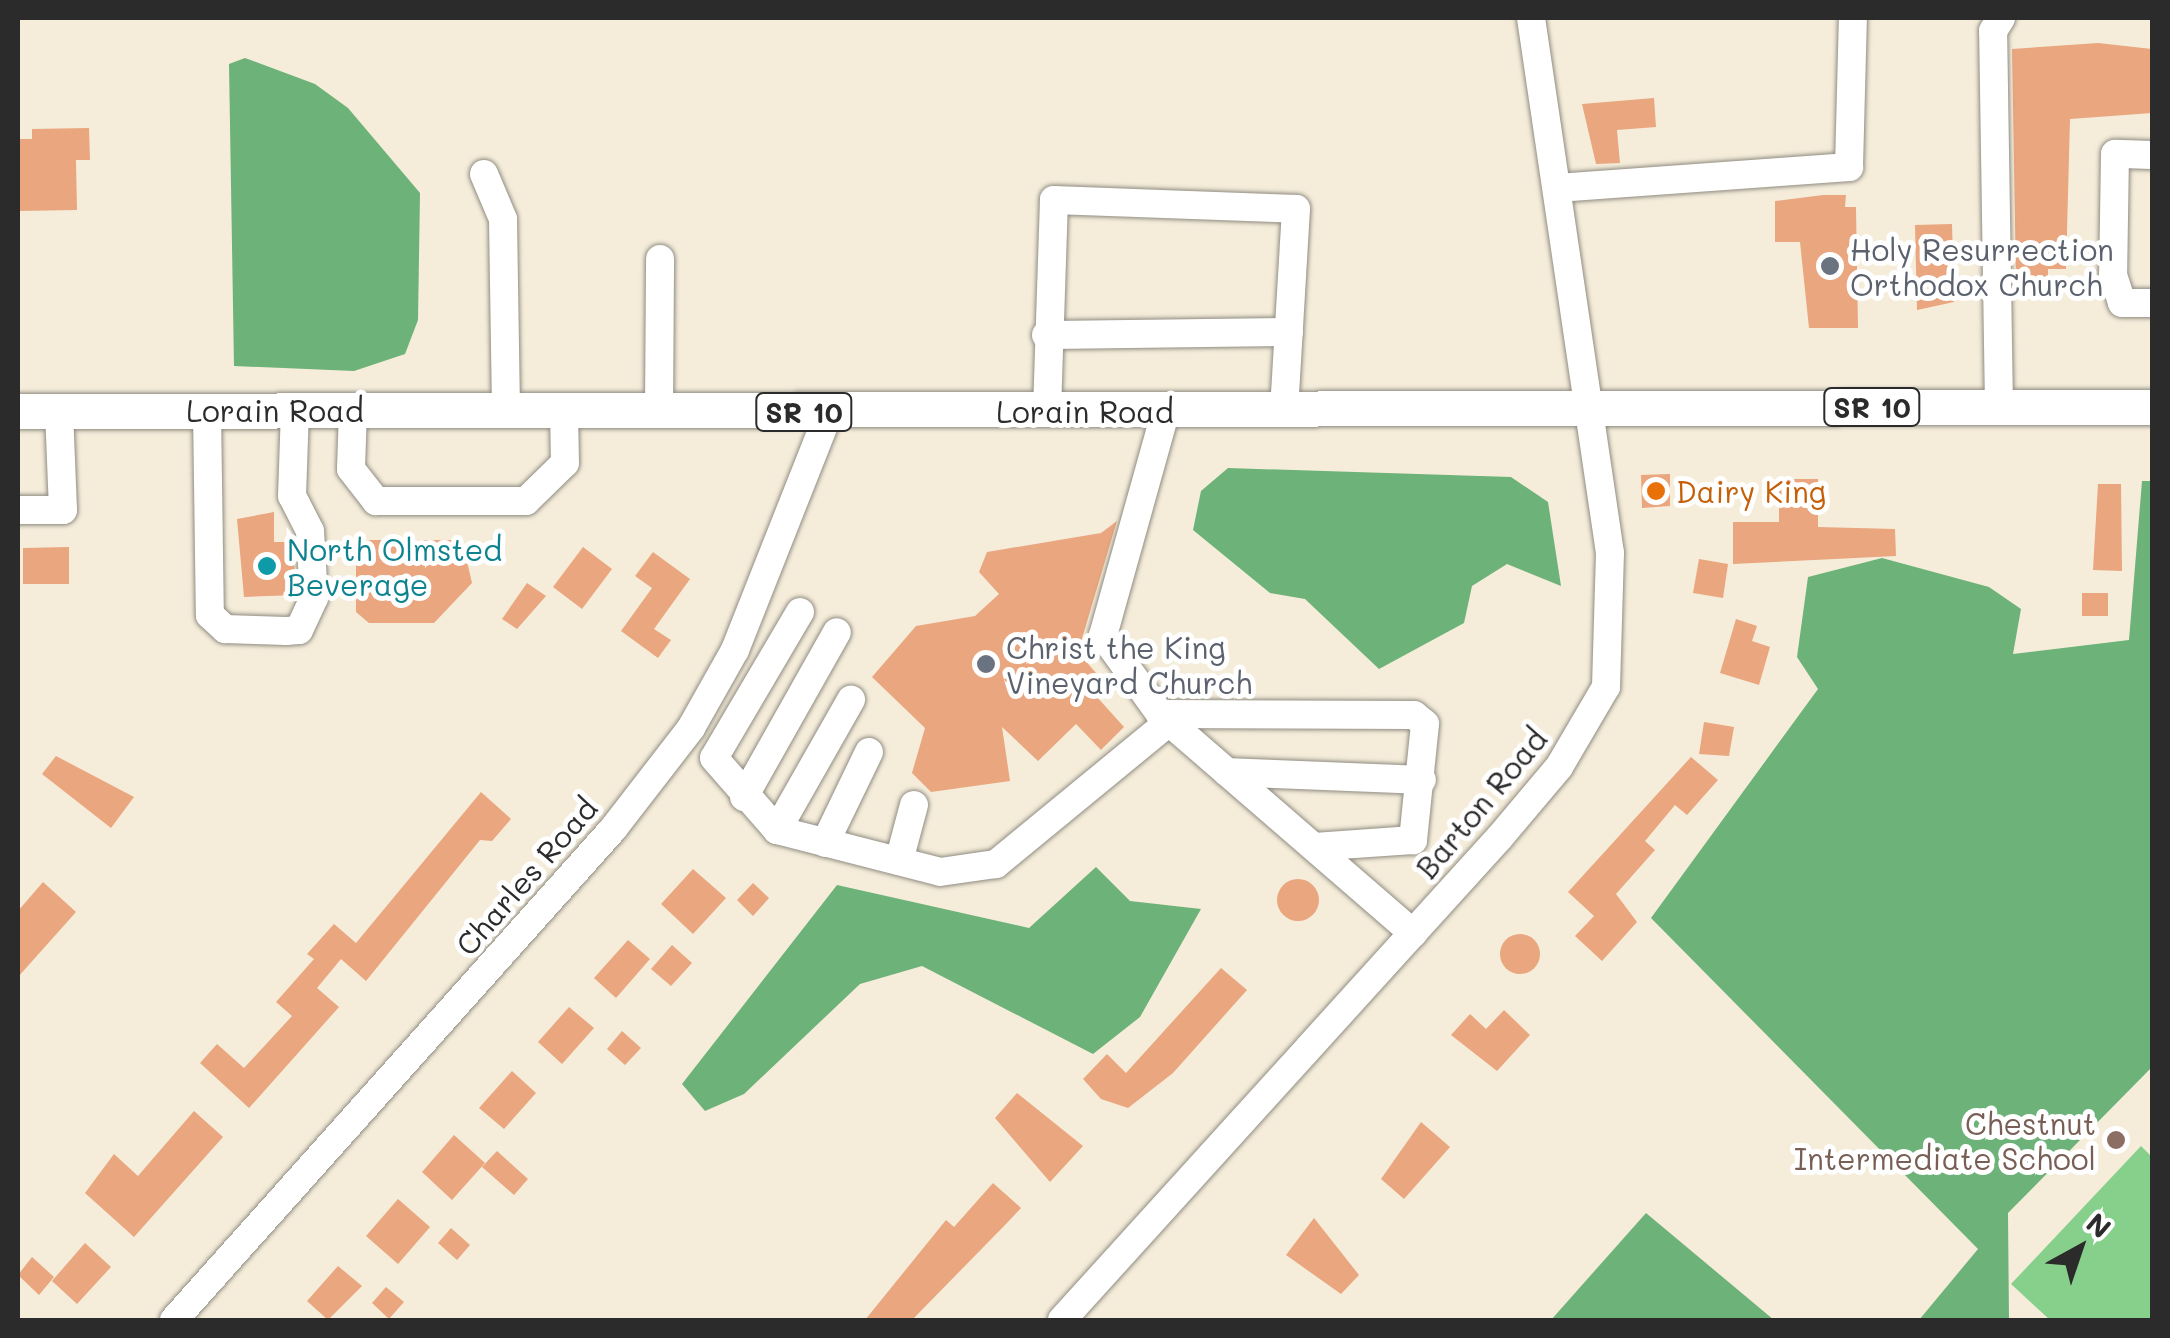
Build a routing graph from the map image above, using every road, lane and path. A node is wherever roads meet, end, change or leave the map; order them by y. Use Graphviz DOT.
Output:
graph roads {
  1 [pos="1531,18"];
  2 [pos="1853,18"];
  3 [pos="2001,18"];
  4 [pos="2152,155"];
  5 [pos="484,174"];
  6 [pos="1557,188"];
  7 [pos="660,259"];
  8 [pos="2152,303"];
  9 [pos="1289,332"];
  10 [pos="1046,335"];
  11 [pos="1590,407"];
  12 [pos="1998,407"];
  13 [pos="2152,407"];
  14 [pos="1284,409"];
  15 [pos="208,410"];
  16 [pos="295,410"];
  17 [pos="1166,410"];
  18 [pos="18,411"];
  19 [pos="59,411"];
  20 [pos="352,411"];
  21 [pos="506,411"];
  22 [pos="1046,411"];
  23 [pos="564,412"];
  24 [pos="659,412"];
  25 [pos="829,412"];
  26 [pos="18,510"];
  27 [pos="800,612"];
  28 [pos="837,632"];
  29 [pos="738,646"];
  30 [pos="770,664"];
  31 [pos="851,700"];
  32 [pos="1164,718"];
  33 [pos="684,738"];
  34 [pos="869,752"];
  35 [pos="714,758"];
  36 [pos="1226,772"];
  37 [pos="1422,780"];
  38 [pos="744,796"];
  39 [pos="914,805"];
  40 [pos="777,830"];
  41 [pos="826,842"];
  42 [pos="1314,847"];
  43 [pos="899,861"];
  44 [pos="1413,933"];
  45 [pos="174,1320"];
  46 [pos="1062,1320"];
  1 -- 6 [label="street, Barton Road"];
  2 -- 6 [label="street"];
  3 -- 12 [label="street"];
  4 -- 8 [label="street"];
  5 -- 21 [label="street"];
  6 -- 11 [label="street, Barton Road"];
  7 -- 24 [label="street"];
  9 -- 10 [label="street"];
  9 -- 10 [label="street"];
  9 -- 14 [label="street"];
  10 -- 22 [label="street"];
  11 -- 12 [label="main road, Lorain Road / SR 10"];
  11 -- 14 [label="main road, Lorain Road / SR 10"];
  11 -- 44 [label="street, Barton Road"];
  12 -- 13 [label="main road, Lorain Road / SR 10"];
  14 -- 17 [label="main road, Lorain Road / SR 10"];
  15 -- 16 [label="main road, Lorain Road / SR 10"];
  15 -- 16 [label="street"];
  15 -- 19 [label="main road, Lorain Road / SR 10"];
  16 -- 20 [label="main road, Lorain Road / SR 10"];
  17 -- 22 [label="main road, Lorain Road / SR 10"];
  17 -- 32 [label="street"];
  18 -- 19 [label="main road, Lorain Road / SR 10"];
  19 -- 26 [label="street"];
  20 -- 21 [label="main road, Lorain Road / SR 10"];
  20 -- 23 [label="street"];
  21 -- 23 [label="main road, Lorain Road / SR 10"];
  22 -- 25 [label="main road, Lorain Road / SR 10"];
  23 -- 24 [label="main road, Lorain Road / SR 10"];
  24 -- 25 [label="main road, Lorain Road / SR 10"];
  25 -- 29 [label="street, Charles Road"];
  27 -- 30 [label="street"];
  28 -- 38 [label="street"];
  29 -- 30 [label="street"];
  29 -- 33 [label="street, Charles Road"];
  30 -- 35 [label="street"];
  31 -- 40 [label="street"];
  32 -- 36 [label="street"];
  32 -- 37 [label="street"];
  32 -- 43 [label="street"];
  33 -- 35 [label="street"];
  33 -- 45 [label="street, Charles Road"];
  34 -- 41 [label="street"];
  35 -- 38 [label="street"];
  36 -- 37 [label="street"];
  36 -- 42 [label="street"];
  37 -- 42 [label="street"];
  38 -- 40 [label="street"];
  39 -- 43 [label="street"];
  40 -- 41 [label="street"];
  41 -- 43 [label="street"];
  42 -- 44 [label="street"];
  44 -- 46 [label="street, Barton Road"];
}
